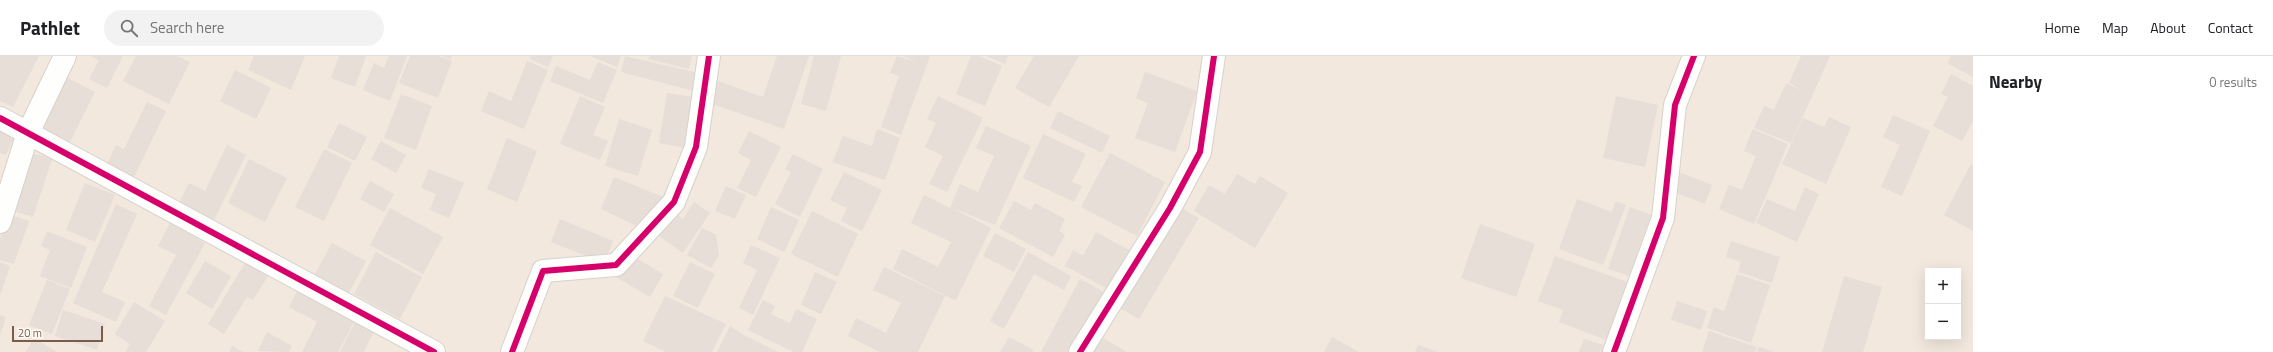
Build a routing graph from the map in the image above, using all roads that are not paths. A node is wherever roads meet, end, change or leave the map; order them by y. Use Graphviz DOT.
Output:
graph roads {
  1 [pos="64,56"];
  2 [pos="709,56"];
  3 [pos="1214,56"];
  4 [pos="1694,56"];
  5 [pos="0,118"];
  6 [pos="28,133"];
  7 [pos="0,222"];
  8 [pos="434,352"];
  9 [pos="512,352"];
  10 [pos="1080,352"];
  11 [pos="1614,352"];
  1 -- 6 [label="street"];
  2 -- 9 [label="street"];
  3 -- 10 [label="street"];
  4 -- 11 [label="street"];
  5 -- 6 [label="street"];
  6 -- 7 [label="street"];
  6 -- 8 [label="street"];
}
